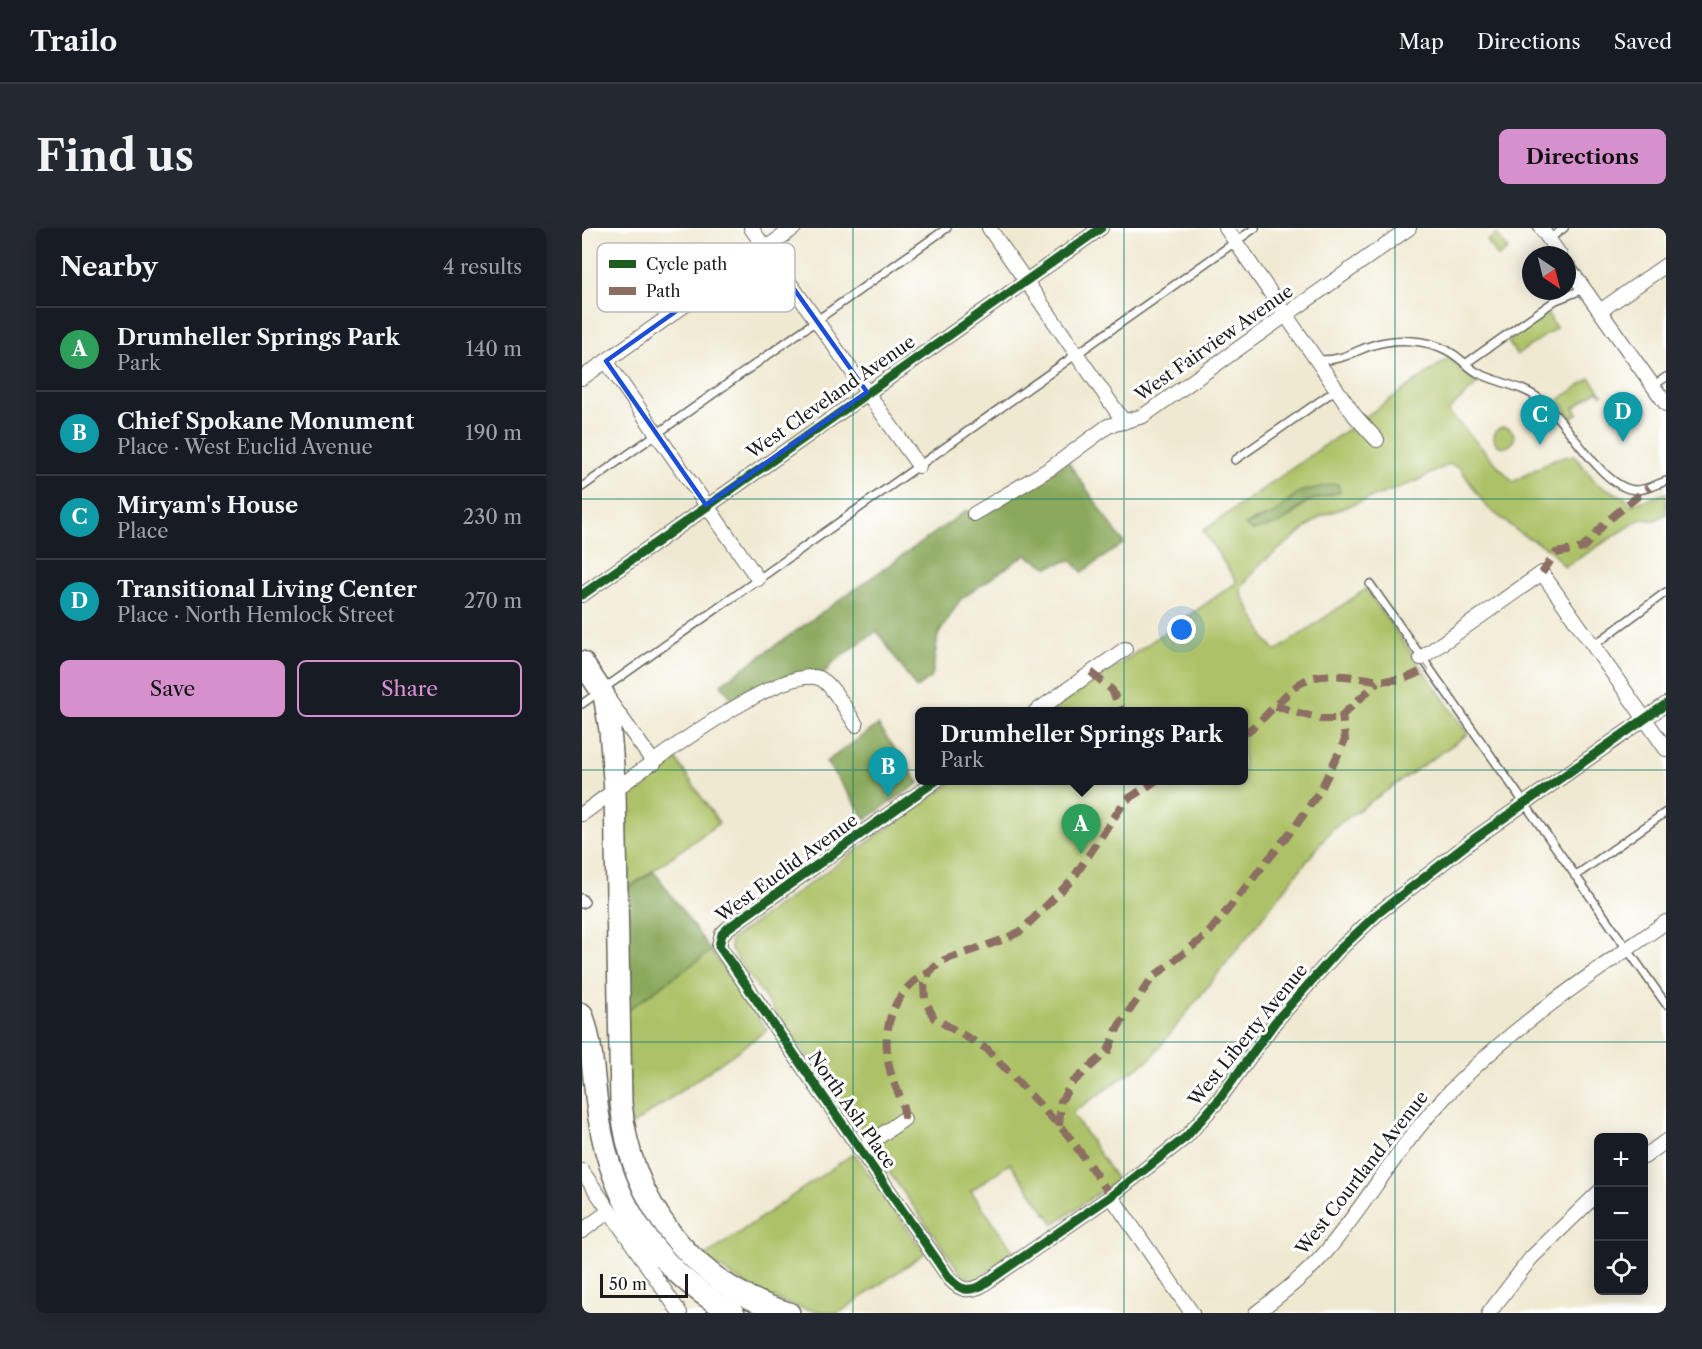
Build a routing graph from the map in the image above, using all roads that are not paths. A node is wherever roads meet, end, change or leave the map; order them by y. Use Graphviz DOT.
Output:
graph roads {
  1 [pos="751,228"];
  2 [pos="794,228"];
  3 [pos="947,228"];
  4 [pos="989,228"];
  5 [pos="1101,228"];
  6 [pos="1226,228"];
  7 [pos="1255,228"];
  8 [pos="1408,228"];
  9 [pos="1564,228"];
  10 [pos="1545,233"];
  11 [pos="1235,242"];
  12 [pos="762,243"];
  13 [pos="772,243"];
  14 [pos="1554,246"];
  15 [pos="1666,266"];
  16 [pos="1576,278"];
  17 [pos="1026,282"];
  18 [pos="1584,289"];
  19 [pos="795,291"];
  20 [pos="1600,311"];
  21 [pos="675,312"];
  22 [pos="1286,315"];
  23 [pos="816,321"];
  24 [pos="1076,355"];
  25 [pos="1317,360"];
  26 [pos="606,361"];
  27 [pos="1465,364"];
  28 [pos="1666,377"];
  29 [pos="582,378"];
  30 [pos="1653,386"];
  31 [pos="1337,389"];
  32 [pos="867,392"];
  33 [pos="1666,404"];
  34 [pos="1124,422"];
  35 [pos="657,434"];
  36 [pos="1377,440"];
  37 [pos="1235,460"];
  38 [pos="919,466"];
  39 [pos="1666,481"];
  40 [pos="582,487"];
  41 [pos="706,506"];
  42 [pos="974,514"];
  43 [pos="758,579"];
  44 [pos="1370,584"];
  45 [pos="1666,592"];
  46 [pos="582,595"];
  47 [pos="1593,646"];
  48 [pos="1125,649"];
  49 [pos="1421,658"];
  50 [pos="582,662"];
  51 [pos="602,691"];
  52 [pos="582,704"];
  53 [pos="1666,704"];
  54 [pos="1041,707"];
  55 [pos="1644,719"];
  56 [pos="856,725"];
  57 [pos="1666,749"];
  58 [pos="654,763"];
  59 [pos="930,785"];
  60 [pos="615,791"];
  61 [pos="1524,804"];
  62 [pos="1666,812"];
  63 [pos="582,814"];
  64 [pos="1575,876"];
  65 [pos="582,898"];
  66 [pos="582,904"];
  67 [pos="1666,922"];
  68 [pos="719,943"];
  69 [pos="1627,949"];
  70 [pos="1666,1004"];
  71 [pos="584,1026"];
  72 [pos="904,1119"];
  73 [pos="1666,1141"];
  74 [pos="860,1150"];
  75 [pos="1648,1154"];
  76 [pos="582,1172"];
  77 [pos="1111,1196"];
  78 [pos="1594,1197"];
  79 [pos="608,1212"];
  80 [pos="582,1231"];
  81 [pos="965,1290"];
  82 [pos="680,1313"];
  83 [pos="734,1313"];
  84 [pos="789,1313"];
  85 [pos="1192,1313"];
  86 [pos="1256,1313"];
  87 [pos="1489,1313"];
  1 -- 12 [label="street"];
  2 -- 13 [label="street"];
  3 -- 23 [label="lane"];
  4 -- 17 [label="street"];
  5 -- 17 [label="street, West Cleveland Avenue"];
  6 -- 11 [label="street"];
  7 -- 11 [label="lane"];
  8 -- 22 [label="street, West Fairview Avenue"];
  9 -- 10 [label="lane"];
  10 -- 14 [label="street"];
  11 -- 22 [label="street"];
  11 -- 24 [label="lane"];
  15 -- 20 [label="street"];
  16 -- 18 [label="street"];
  17 -- 24 [label="street"];
  17 -- 32 [label="street, West Cleveland Avenue"];
  18 -- 20 [label="street"];
  18 -- 27 [label="lane"];
  19 -- 23 [label="street"];
  20 -- 30 [label="street"];
  21 -- 26 [label="street"];
  22 -- 25 [label="street"];
  22 -- 34 [label="street, West Fairview Avenue"];
  23 -- 32 [label="street"];
  23 -- 35 [label="lane"];
  24 -- 34 [label="street"];
  24 -- 38 [label="lane"];
  25 -- 27 [label="lane"];
  25 -- 31 [label="street"];
  26 -- 29 [label="street"];
  26 -- 35 [label="street"];
  27 -- 39 [label="lane"];
  28 -- 30 [label="lane"];
  30 -- 33 [label="street"];
  31 -- 36 [label="street"];
  31 -- 37 [label="lane"];
  32 -- 38 [label="street"];
  32 -- 41 [label="street, West Cleveland Avenue"];
  34 -- 42 [label="street, West Fairview Avenue"];
  35 -- 40 [label="lane"];
  35 -- 41 [label="street"];
  38 -- 43 [label="lane"];
  41 -- 43 [label="street"];
  41 -- 46 [label="street, West Cleveland Avenue"];
  43 -- 51 [label="lane"];
  44 -- 49 [label="lane"];
  45 -- 47 [label="lane"];
  47 -- 49 [label="street"];
  47 -- 55 [label="street"];
  48 -- 54 [label="street"];
  49 -- 61 [label="lane"];
  50 -- 51 [label="main road"];
  51 -- 52 [label="lane"];
  51 -- 58 [label="street"];
  51 -- 60 [label="main road"];
  53 -- 55 [label="street, West Liberty Avenue"];
  55 -- 57 [label="street"];
  55 -- 61 [label="street, West Liberty Avenue"];
  56 -- 58 [label="street"];
  58 -- 60 [label="street"];
  59 -- 68 [label="street, West Euclid Avenue"];
  60 -- 63 [label="street"];
  60 -- 84 [label="main road"];
  61 -- 64 [label="lane"];
  61 -- 77 [label="street, West Liberty Avenue"];
  62 -- 64 [label="lane"];
  64 -- 69 [label="lane"];
  65 -- 66 [label="lane"];
  67 -- 69 [label="street, West Courtland Avenue"];
  68 -- 74 [label="street, North Ash Place"];
  69 -- 70 [label="lane"];
  69 -- 86 [label="street, West Courtland Avenue"];
  71 -- 83 [label="main road"];
  72 -- 74 [label="street"];
  73 -- 75 [label="street"];
  74 -- 81 [label="street, North Ash Place"];
  76 -- 79 [label="street"];
  77 -- 81 [label="street, West Liberty Avenue"];
  77 -- 85 [label="street"];
  78 -- 87 [label="street"];
  79 -- 80 [label="street"];
  79 -- 82 [label="street"];
}
